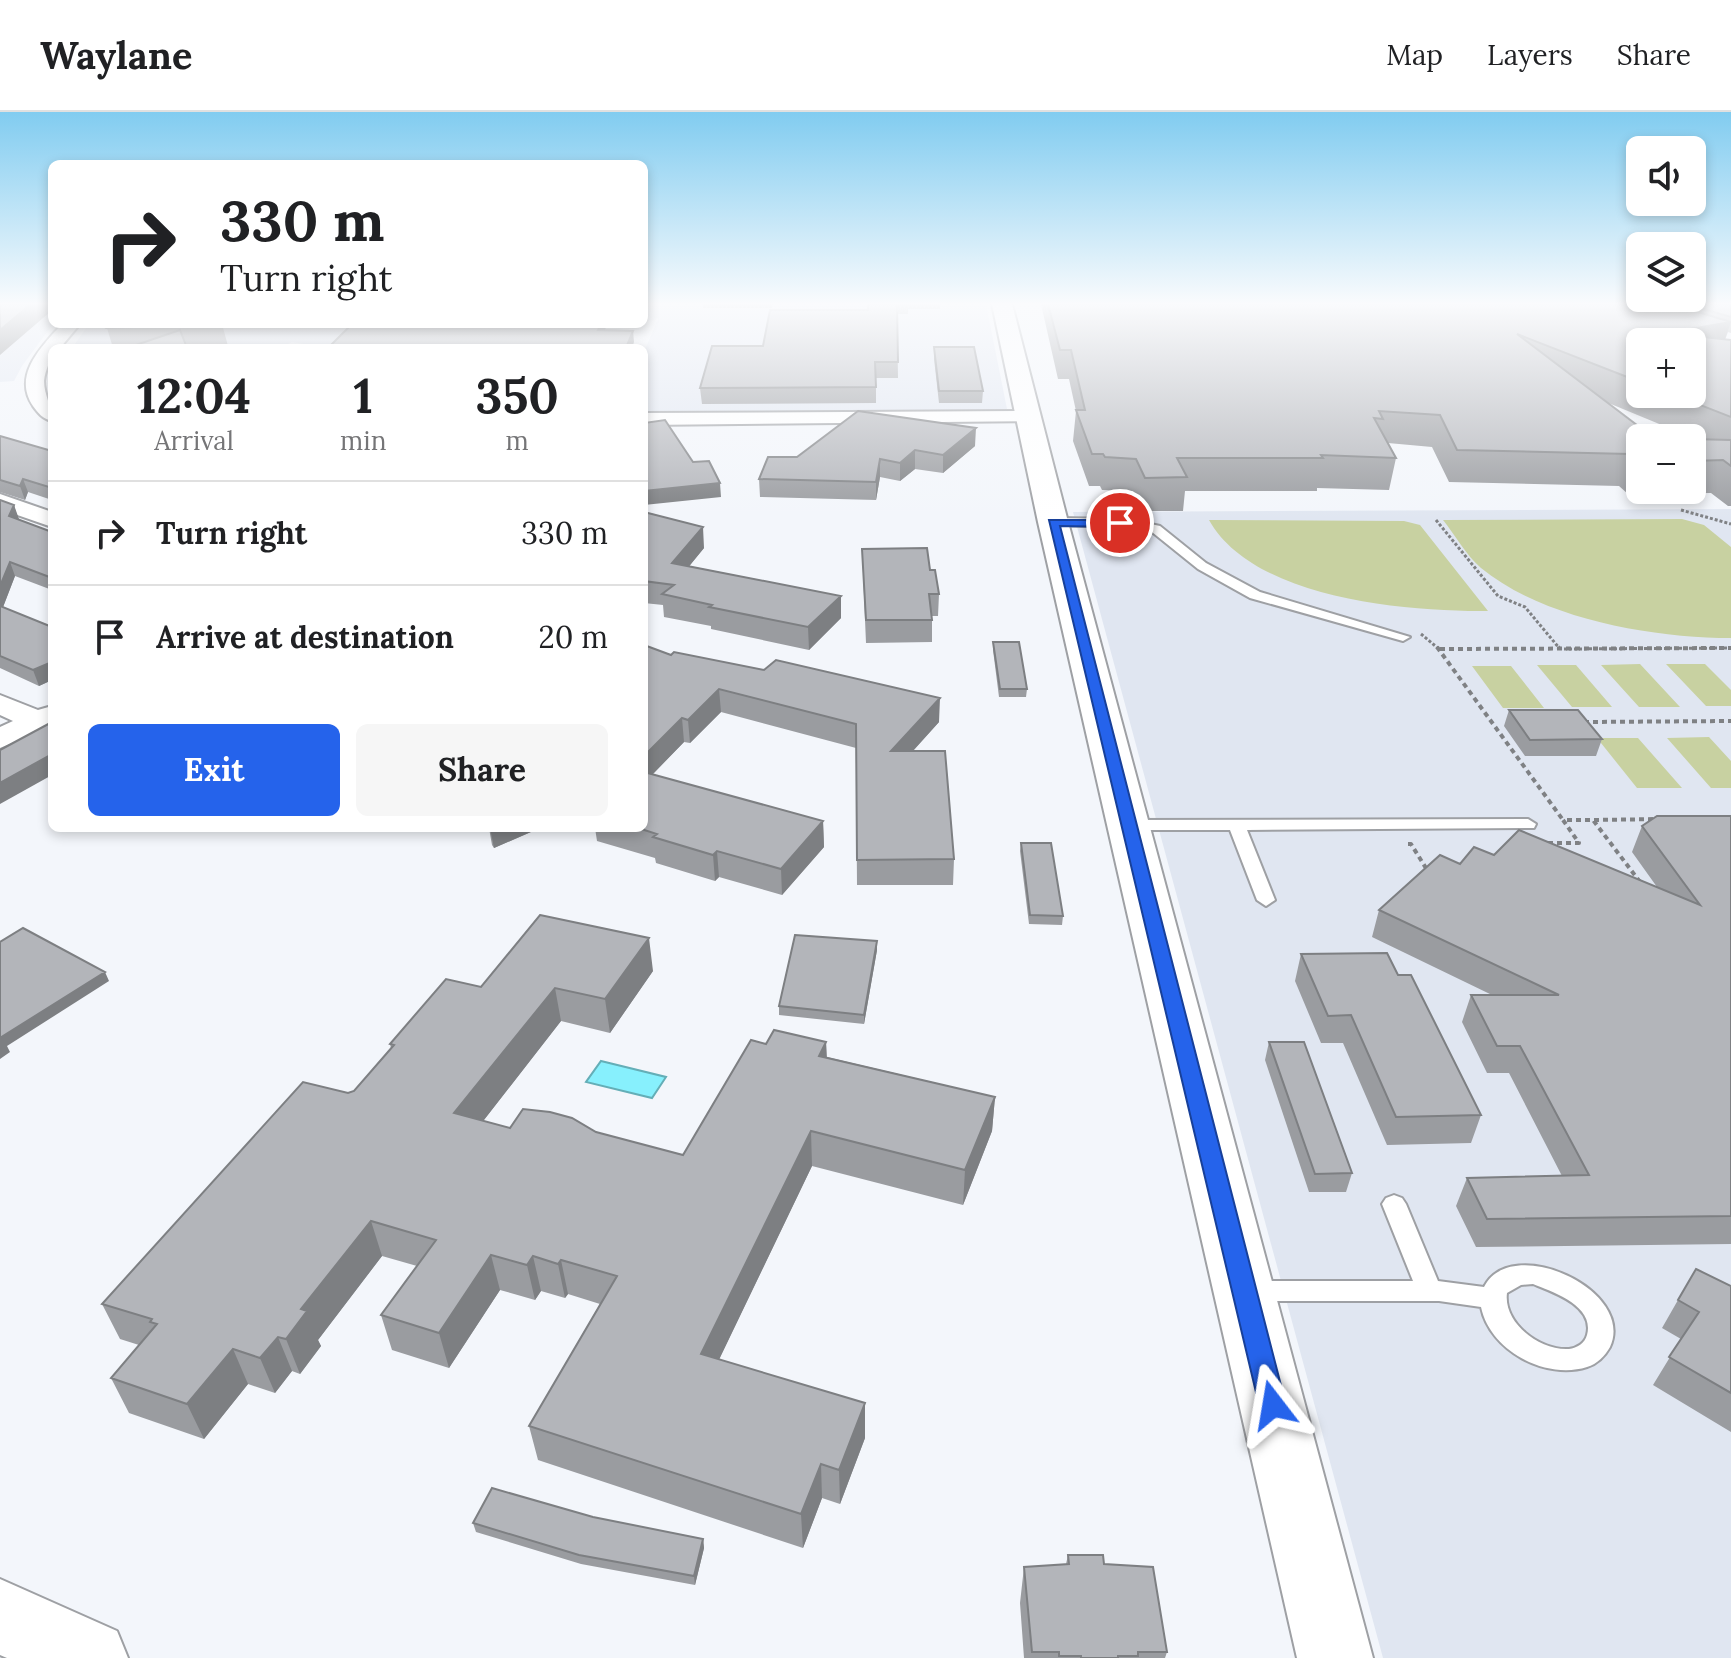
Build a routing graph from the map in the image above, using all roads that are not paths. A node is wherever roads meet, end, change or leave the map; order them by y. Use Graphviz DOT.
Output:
graph roads {
  1 [pos="35,376"];
  2 [pos="1019,376"];
  3 [pos="48,411"];
  4 [pos="1029,417"];
  5 [pos="648,419"];
  6 [pos="0,501"];
  7 [pos="48,519"];
  8 [pos="1053,522"];
  9 [pos="1403,637"];
  10 [pos="0,704"];
  11 [pos="45,718"];
  12 [pos="0,739"];
  13 [pos="1528,824"];
  14 [pos="1129,825"];
  15 [pos="1237,825"];
  16 [pos="1266,900"];
  17 [pos="1394,1204"];
  18 [pos="1245,1291"];
  19 [pos="1430,1291"];
  20 [pos="1492,1298"];
  21 [pos="0,1616"];
  22 [pos="90,1658"];
  23 [pos="1335,1658"];
  1 -- 3 [label="street"];
  2 -- 4 [label="street"];
  4 -- 5 [label="street"];
  4 -- 8 [label="street"];
  6 -- 7 [label="street"];
  8 -- 9 [label="lane"];
  8 -- 14 [label="street"];
  10 -- 11 [label="street"];
  11 -- 12 [label="street"];
  13 -- 15 [label="lane"];
  14 -- 15 [label="lane"];
  14 -- 18 [label="street"];
  15 -- 16 [label="lane"];
  17 -- 19 [label="lane"];
  18 -- 19 [label="lane"];
  18 -- 23 [label="street"];
  19 -- 20 [label="lane"];
  21 -- 22 [label="street"];
}
